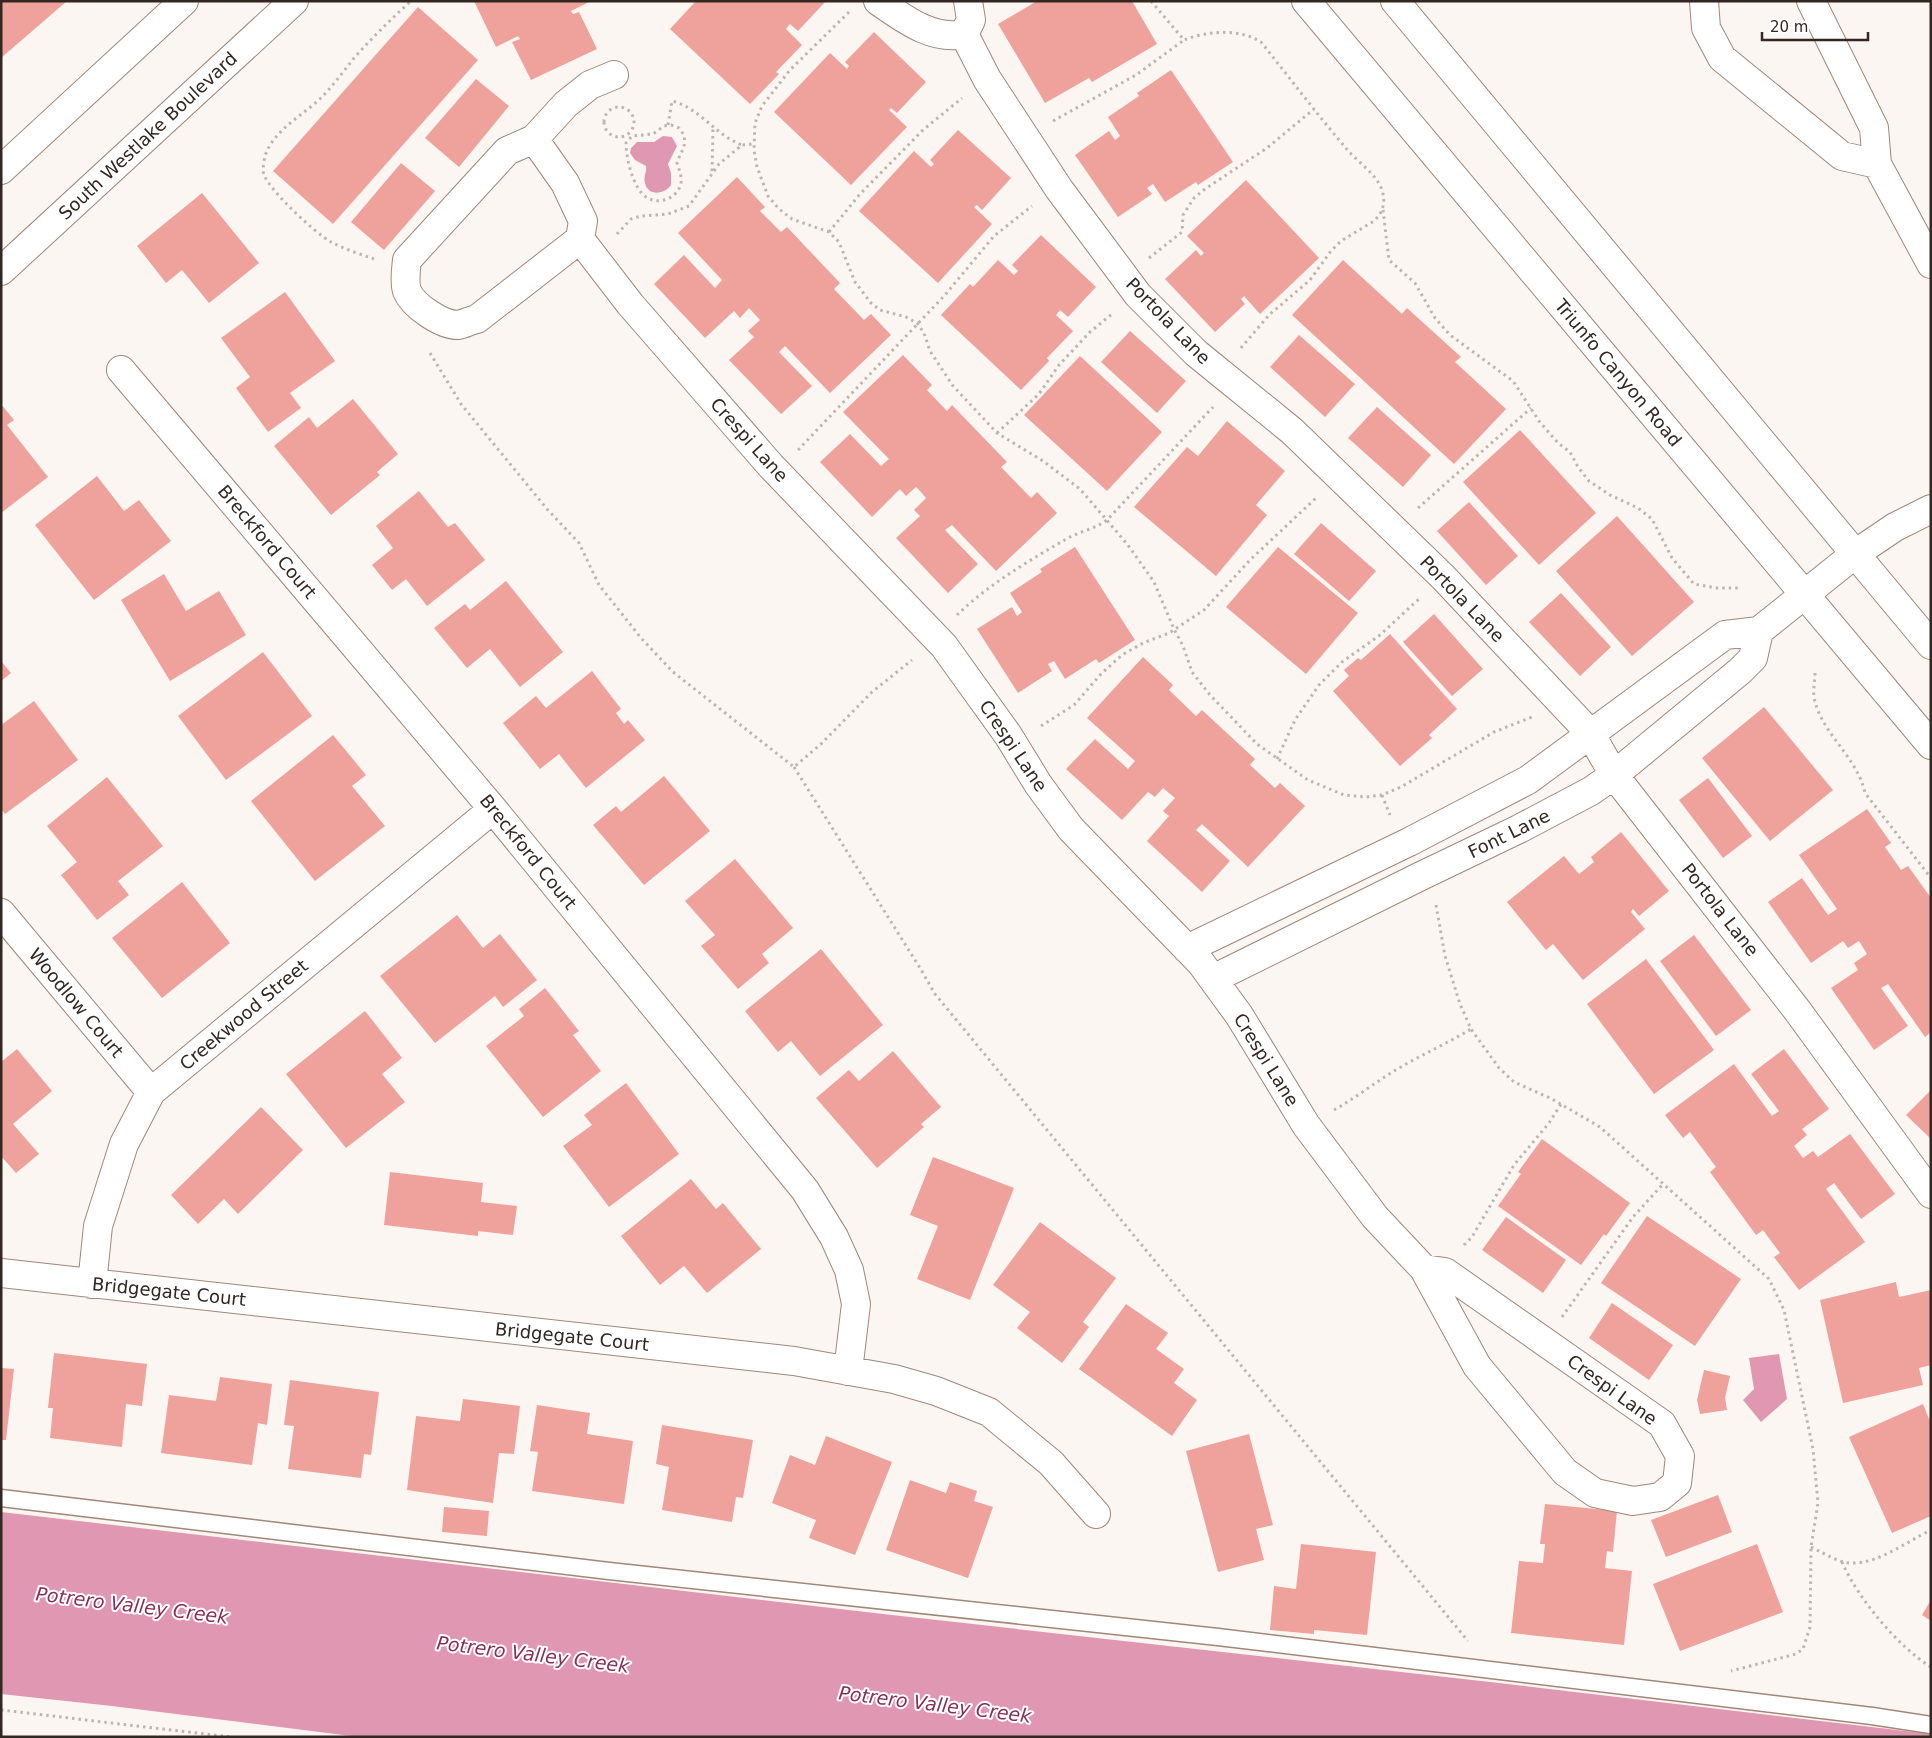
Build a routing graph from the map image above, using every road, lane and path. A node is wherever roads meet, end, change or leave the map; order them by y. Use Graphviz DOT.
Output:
graph roads {
  1 [pos="184,1"];
  2 [pos="294,1"];
  3 [pos="411,1"];
  4 [pos="968,1"];
  5 [pos="1151,1"];
  6 [pos="1306,1"];
  7 [pos="1395,1"];
  8 [pos="1704,1"];
  9 [pos="1811,1"];
  10 [pos="866,5"];
  11 [pos="964,34"];
  12 [pos="1184,40"];
  13 [pos="614,75"];
  14 [pos="987,79"];
  15 [pos="1314,109"];
  16 [pos="668,125"];
  17 [pos="713,128"];
  18 [pos="630,135"];
  19 [pos="534,139"];
  20 [pos="1025,139"];
  21 [pos="753,144"];
  22 [pos="742,145"];
  23 [pos="1877,164"];
  24 [pos="1,170"];
  25 [pos="712,171"];
  26 [pos="1059,189"];
  27 [pos="1383,210"];
  28 [pos="829,232"];
  29 [pos="588,250"];
  30 [pos="407,260"];
  31 [pos="1931,264"];
  32 [pos="1,270"];
  33 [pos="1131,286"];
  34 [pos="421,309"];
  35 [pos="917,323"];
  36 [pos="121,370"];
  37 [pos="1227,379"];
  38 [pos="1531,408"];
  39 [pos="997,433"];
  40 [pos="777,472"];
  41 [pos="1339,476"];
  42 [pos="1931,508"];
  43 [pos="1107,520"];
  44 [pos="1393,530"];
  45 [pos="1855,554"];
  46 [pos="1443,577"];
  47 [pos="1739,588"];
  48 [pos="1805,594"];
  49 [pos="1174,629"];
  50 [pos="1759,631"];
  51 [pos="934,637"];
  52 [pos="1931,645"];
  53 [pos="1815,673"];
  54 [pos="1557,699"];
  55 [pos="1590,733"];
  56 [pos="1012,743"];
  57 [pos="1931,745"];
  58 [pos="1277,759"];
  59 [pos="1614,774"];
  60 [pos="493,809"];
  61 [pos="1931,878"];
  62 [pos="1,913"];
  63 [pos="1187,949"];
  64 [pos="1213,979"];
  65 [pos="1471,1029"];
  66 [pos="151,1092"];
  67 [pos="1561,1104"];
  68 [pos="1306,1125"];
  69 [pos="1663,1184"];
  70 [pos="1931,1194"];
  71 [pos="1435,1270"];
  72 [pos="1,1273"];
  73 [pos="92,1284"];
  74 [pos="1544,1342"];
  75 [pos="848,1371"];
  76 [pos="1,1498"];
  77 [pos="1096,1514"];
  78 [pos="1931,1530"];
  79 [pos="1811,1547"];
  80 [pos="1842,1562"];
  81 [pos="1931,1667"];
  82 [pos="1,1710"];
  83 [pos="1931,1725"];
  84 [pos="231,1737"];
  1 -- 24 [label="street"];
  2 -- 32 [label="street, South Westlake Boulevard"];
  3 -- 30 [label="path"];
  4 -- 11 [label="street"];
  5 -- 12 [label="path"];
  6 -- 48 [label="street, Triunfo Canyon Road"];
  7 -- 45 [label="street"];
  8 -- 23 [label="street"];
  9 -- 23 [label="street"];
  10 -- 11 [label="street"];
  10 -- 21 [label="path"];
  11 -- 14 [label="street, Portola Lane"];
  12 -- 15 [label="path"];
  12 -- 20 [label="path"];
  13 -- 19 [label="street"];
  14 -- 20 [label="street, Portola Lane"];
  14 -- 28 [label="path"];
  15 -- 27 [label="path"];
  15 -- 33 [label="path"];
  16 -- 17 [label="path"];
  16 -- 18 [label="path"];
  16 -- 18 [label="path"];
  17 -- 22 [label="path"];
  17 -- 25 [label="path"];
  18 -- 18 [label="path"];
  19 -- 29 [label="street"];
  19 -- 30 [label="street"];
  20 -- 26 [label="street, Portola Lane"];
  21 -- 22 [label="path"];
  21 -- 28 [label="path"];
  22 -- 25 [label="path"];
  23 -- 31 [label="street"];
  25 -- 29 [label="path"];
  26 -- 33 [label="street, Portola Lane"];
  26 -- 35 [label="path"];
  27 -- 37 [label="path"];
  27 -- 38 [label="path"];
  28 -- 35 [label="path"];
  29 -- 34 [label="street"];
  29 -- 40 [label="street, Crespi Lane"];
  30 -- 34 [label="street"];
  33 -- 37 [label="street, Portola Lane"];
  33 -- 39 [label="path"];
  34 -- 51 [label="path"];
  35 -- 39 [label="path"];
  35 -- 40 [label="path"];
  36 -- 60 [label="street, Breckford Court"];
  37 -- 41 [label="street, Portola Lane"];
  37 -- 43 [label="path"];
  38 -- 44 [label="path"];
  38 -- 47 [label="path"];
  39 -- 43 [label="path"];
  40 -- 51 [label="street, Crespi Lane"];
  41 -- 44 [label="street, Portola Lane"];
  41 -- 49 [label="path"];
  42 -- 45 [label="street"];
  43 -- 49 [label="path"];
  43 -- 51 [label="path"];
  44 -- 46 [label="street, Portola Lane"];
  45 -- 48 [label="street"];
  45 -- 52 [label="street"];
  46 -- 54 [label="street, Portola Lane"];
  46 -- 58 [label="path"];
  48 -- 50 [label="street"];
  48 -- 57 [label="street, Triunfo Canyon Road"];
  49 -- 56 [label="path"];
  49 -- 58 [label="path"];
  50 -- 55 [label="street"];
  50 -- 59 [label="street, Font Lane"];
  51 -- 56 [label="street, Crespi Lane"];
  53 -- 61 [label="path"];
  54 -- 55 [label="street, Portola Lane"];
  54 -- 58 [label="path"];
  55 -- 59 [label="street, Portola Lane"];
  55 -- 63 [label="street"];
  56 -- 63 [label="street, Crespi Lane"];
  59 -- 64 [label="street, Font Lane"];
  59 -- 70 [label="street, Portola Lane"];
  60 -- 66 [label="street, Creekwood Street"];
  60 -- 75 [label="street, Breckford Court"];
  62 -- 66 [label="street, Woodlow Court"];
  63 -- 64 [label="street, Crespi Lane"];
  64 -- 68 [label="street, Crespi Lane"];
  65 -- 68 [label="path"];
  66 -- 73 [label="street, Creekwood Street"];
  67 -- 71 [label="path"];
  68 -- 71 [label="street, Crespi Lane"];
  69 -- 74 [label="path"];
  71 -- 74 [label="street, Crespi Lane"];
  71 -- 74 [label="street, Crespi Lane"];
  72 -- 73 [label="street, Bridgegate Court"];
  73 -- 75 [label="street, Bridgegate Court"];
  75 -- 77 [label="street, Bridgegate Court"];
  76 -- 83 [label="lane"];
  78 -- 80 [label="path"];
  79 -- 80 [label="path"];
  80 -- 81 [label="path"];
  82 -- 84 [label="path"];
}
